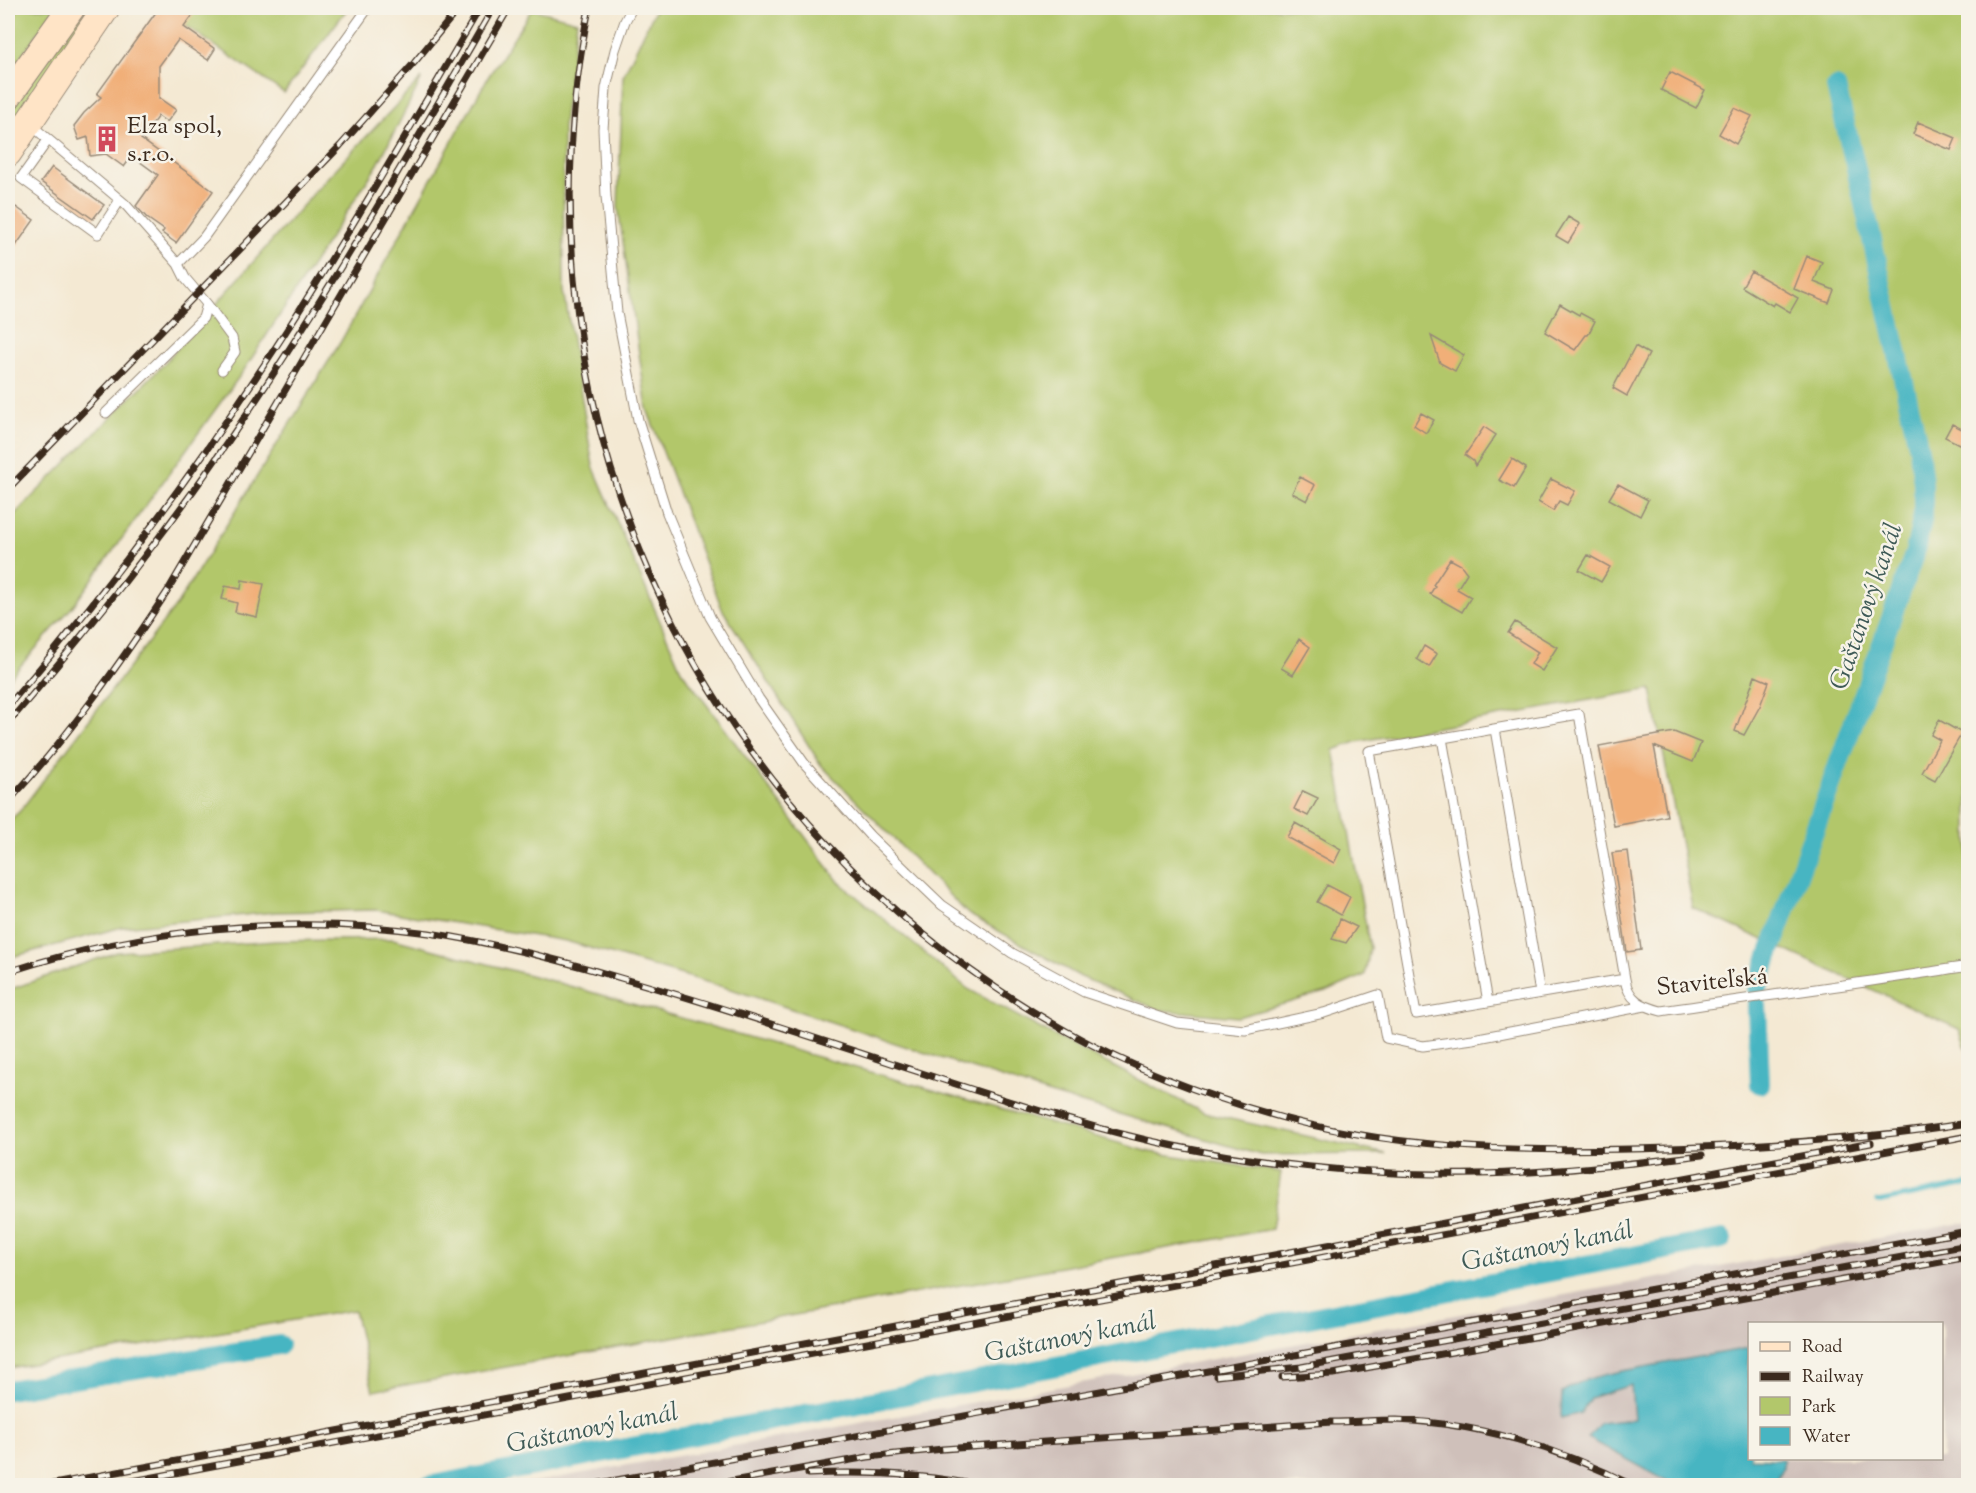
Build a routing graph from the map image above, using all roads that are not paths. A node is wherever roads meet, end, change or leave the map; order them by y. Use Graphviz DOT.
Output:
graph roads {
  1 [pos="70,8"];
  2 [pos="106,8"];
  3 [pos="368,8"];
  4 [pos="632,8"];
  5 [pos="8,96"];
  6 [pos="38,132"];
  7 [pos="8,153"];
  8 [pos="120,200"];
  9 [pos="178,264"];
  10 [pos="207,304"];
  11 [pos="222,370"];
  12 [pos="106,413"];
  13 [pos="1495,729"];
  14 [pos="1442,738"];
  15 [pos="1968,966"];
  16 [pos="1625,979"];
  17 [pos="1540,993"];
  18 [pos="1488,1002"];
  19 [pos="1645,1006"];
  1 -- 5 [label="main road"];
  2 -- 6 [label="main road"];
  3 -- 9 [label="lane"];
  4 -- 19 [label="lane"];
  6 -- 7 [label="main road"];
  6 -- 8 [label="lane"];
  6 -- 8 [label="lane"];
  8 -- 9 [label="lane"];
  9 -- 10 [label="lane"];
  10 -- 11 [label="lane"];
  10 -- 12 [label="lane"];
  13 -- 14 [label="lane"];
  13 -- 16 [label="lane, Staviteľská"];
  13 -- 17 [label="lane"];
  14 -- 18 [label="lane"];
  14 -- 18 [label="lane"];
  15 -- 19 [label="lane, Staviteľská"];
  16 -- 17 [label="lane"];
  16 -- 19 [label="lane, Staviteľská"];
  17 -- 18 [label="lane"];
}
